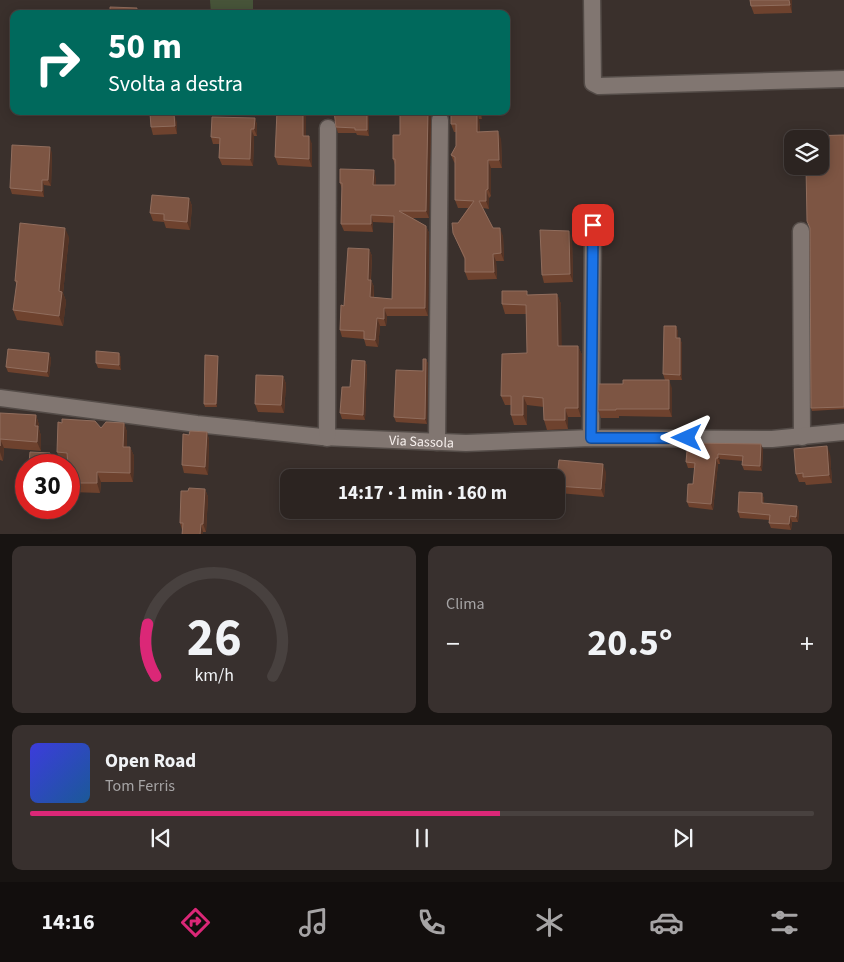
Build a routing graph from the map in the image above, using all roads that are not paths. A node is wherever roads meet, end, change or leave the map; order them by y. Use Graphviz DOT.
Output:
graph roads {
  1 [pos="592,0"];
  2 [pos="844,78"];
  3 [pos="440,120"];
  4 [pos="328,128"];
  5 [pos="593,225"];
  6 [pos="801,231"];
  7 [pos="0,398"];
  8 [pos="844,432"];
  9 [pos="802,437"];
  10 [pos="327,438"];
  11 [pos="591,438"];
  12 [pos="437,442"];
  1 -- 2 [label="street"];
  3 -- 12 [label="street"];
  4 -- 10 [label="street"];
  5 -- 11 [label="street"];
  6 -- 9 [label="street"];
  7 -- 10 [label="street, Via Sassola"];
  8 -- 9 [label="street, Via Sassola"];
  9 -- 11 [label="street, Via Sassola"];
  10 -- 12 [label="street, Via Sassola"];
  11 -- 12 [label="street, Via Sassola"];
}
